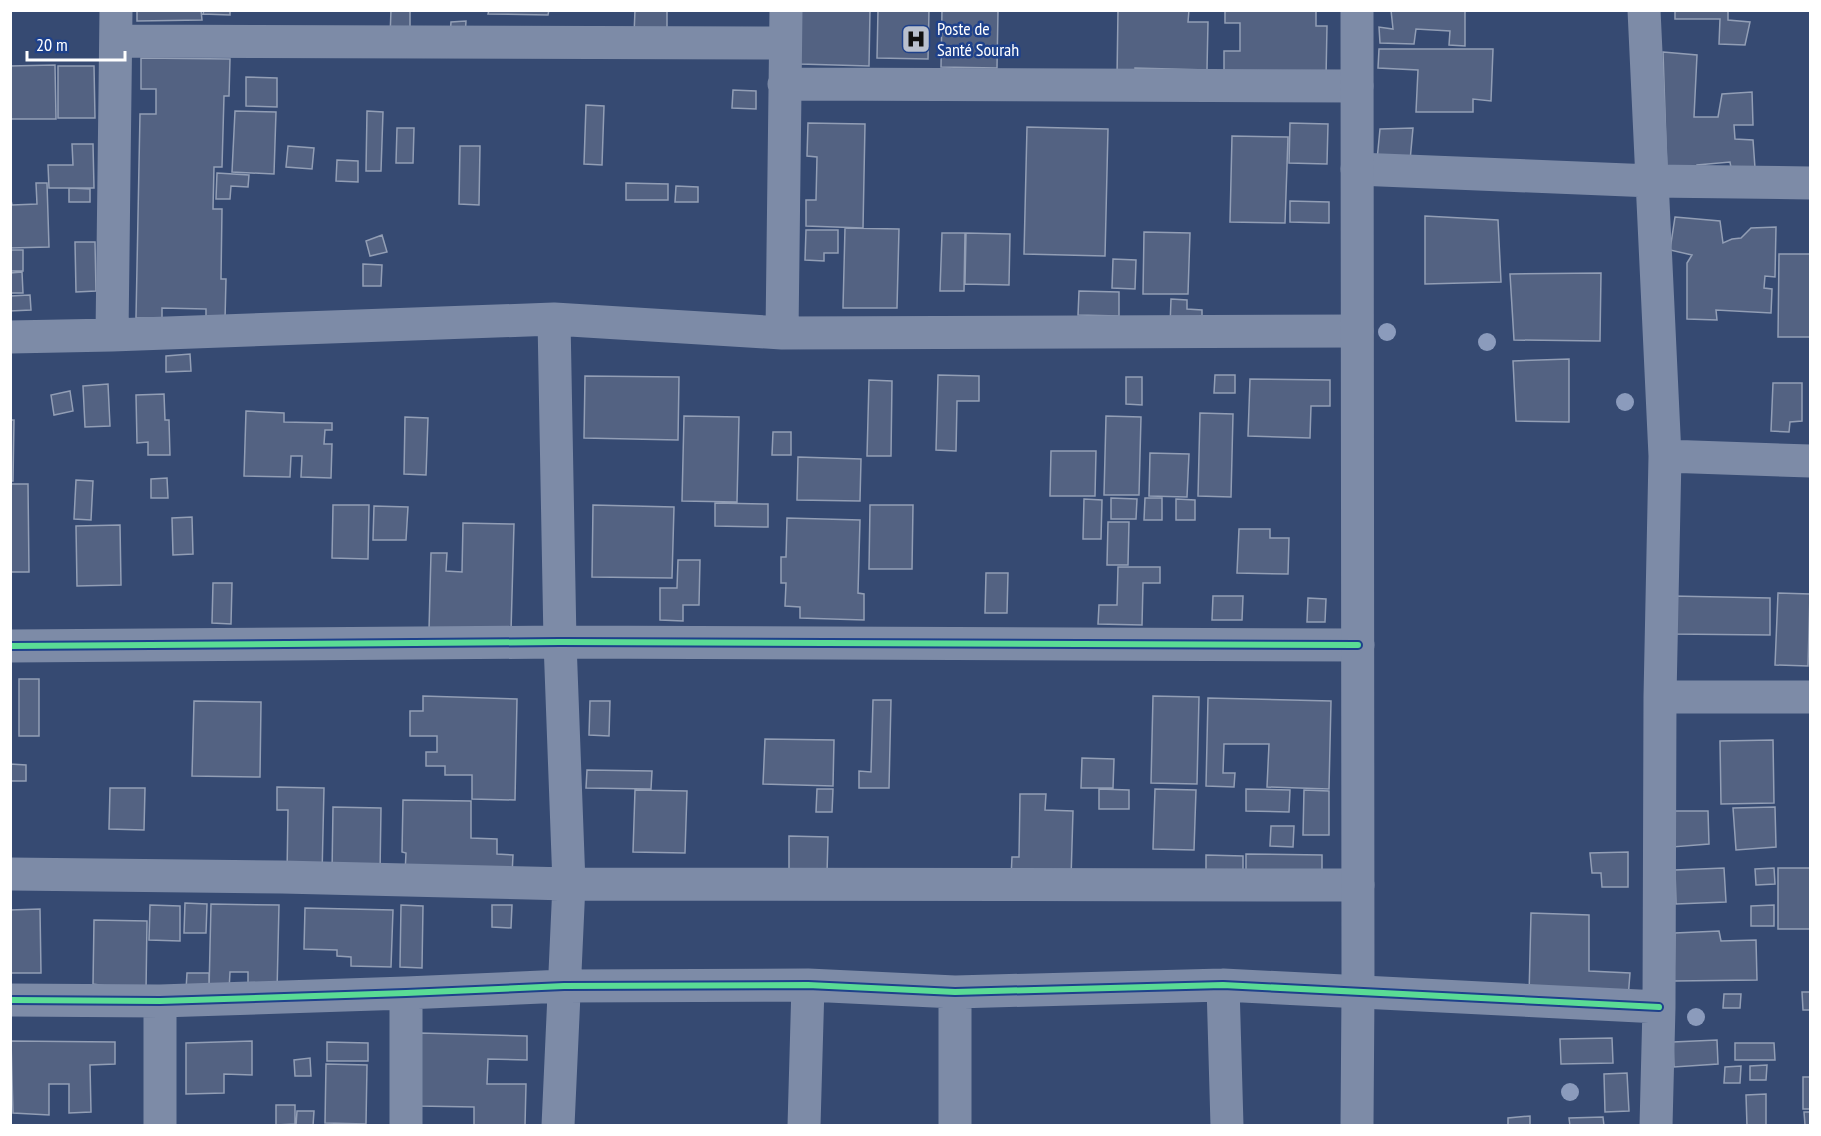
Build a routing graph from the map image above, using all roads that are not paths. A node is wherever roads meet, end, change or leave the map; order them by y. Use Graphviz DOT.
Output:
graph roads {
  1 [pos="786,10"];
  2 [pos="1357,10"];
  3 [pos="1644,10"];
  4 [pos="116,26"];
  5 [pos="784,42"];
  6 [pos="784,84"];
  7 [pos="1357,86"];
  8 [pos="1357,169"];
  9 [pos="1652,181"];
  10 [pos="1810,183"];
  11 [pos="554,320"];
  12 [pos="1357,331"];
  13 [pos="782,333"];
  14 [pos="112,335"];
  15 [pos="10,337"];
  16 [pos="1665,456"];
  17 [pos="1810,461"];
  18 [pos="560,642"];
  19 [pos="1358,645"];
  20 [pos="10,646"];
  21 [pos="1660,697"];
  22 [pos="1810,697"];
  23 [pos="10,874"];
  24 [pos="569,884"];
  25 [pos="1358,885"];
  26 [pos="807,985"];
  27 [pos="1223,985"];
  28 [pos="564,986"];
  29 [pos="1358,991"];
  30 [pos="955,992"];
  31 [pos="406,993"];
  32 [pos="10,999"];
  33 [pos="160,1001"];
  34 [pos="1659,1007"];
  35 [pos="160,1125"];
  36 [pos="406,1125"];
  37 [pos="558,1125"];
  38 [pos="804,1125"];
  39 [pos="955,1125"];
  40 [pos="1227,1125"];
  41 [pos="1357,1125"];
  42 [pos="1656,1125"];
  1 -- 5 [label="street"];
  2 -- 7 [label="street"];
  3 -- 9 [label="street"];
  4 -- 5 [label="street"];
  4 -- 14 [label="street"];
  5 -- 6 [label="street"];
  6 -- 7 [label="street"];
  6 -- 13 [label="street"];
  7 -- 8 [label="street"];
  8 -- 9 [label="street"];
  8 -- 12 [label="street"];
  9 -- 10 [label="street"];
  9 -- 16 [label="street"];
  11 -- 13 [label="street"];
  11 -- 14 [label="street"];
  11 -- 18 [label="street"];
  12 -- 13 [label="street"];
  12 -- 19 [label="street"];
  14 -- 15 [label="street"];
  16 -- 17 [label="street"];
  16 -- 21 [label="street"];
  18 -- 19 [label="street"];
  18 -- 20 [label="street"];
  18 -- 24 [label="street"];
  19 -- 25 [label="street"];
  21 -- 22 [label="street"];
  21 -- 34 [label="street"];
  23 -- 24 [label="street"];
  24 -- 25 [label="street"];
  24 -- 28 [label="street"];
  25 -- 29 [label="street"];
  26 -- 28 [label="street"];
  26 -- 30 [label="street"];
  26 -- 38 [label="street"];
  27 -- 29 [label="street"];
  27 -- 30 [label="street"];
  27 -- 40 [label="street"];
  28 -- 31 [label="street"];
  28 -- 37 [label="street"];
  29 -- 34 [label="street"];
  29 -- 41 [label="street"];
  30 -- 39 [label="street"];
  31 -- 33 [label="street"];
  31 -- 36 [label="street"];
  32 -- 33 [label="street"];
  33 -- 35 [label="street"];
  34 -- 42 [label="street"];
}
